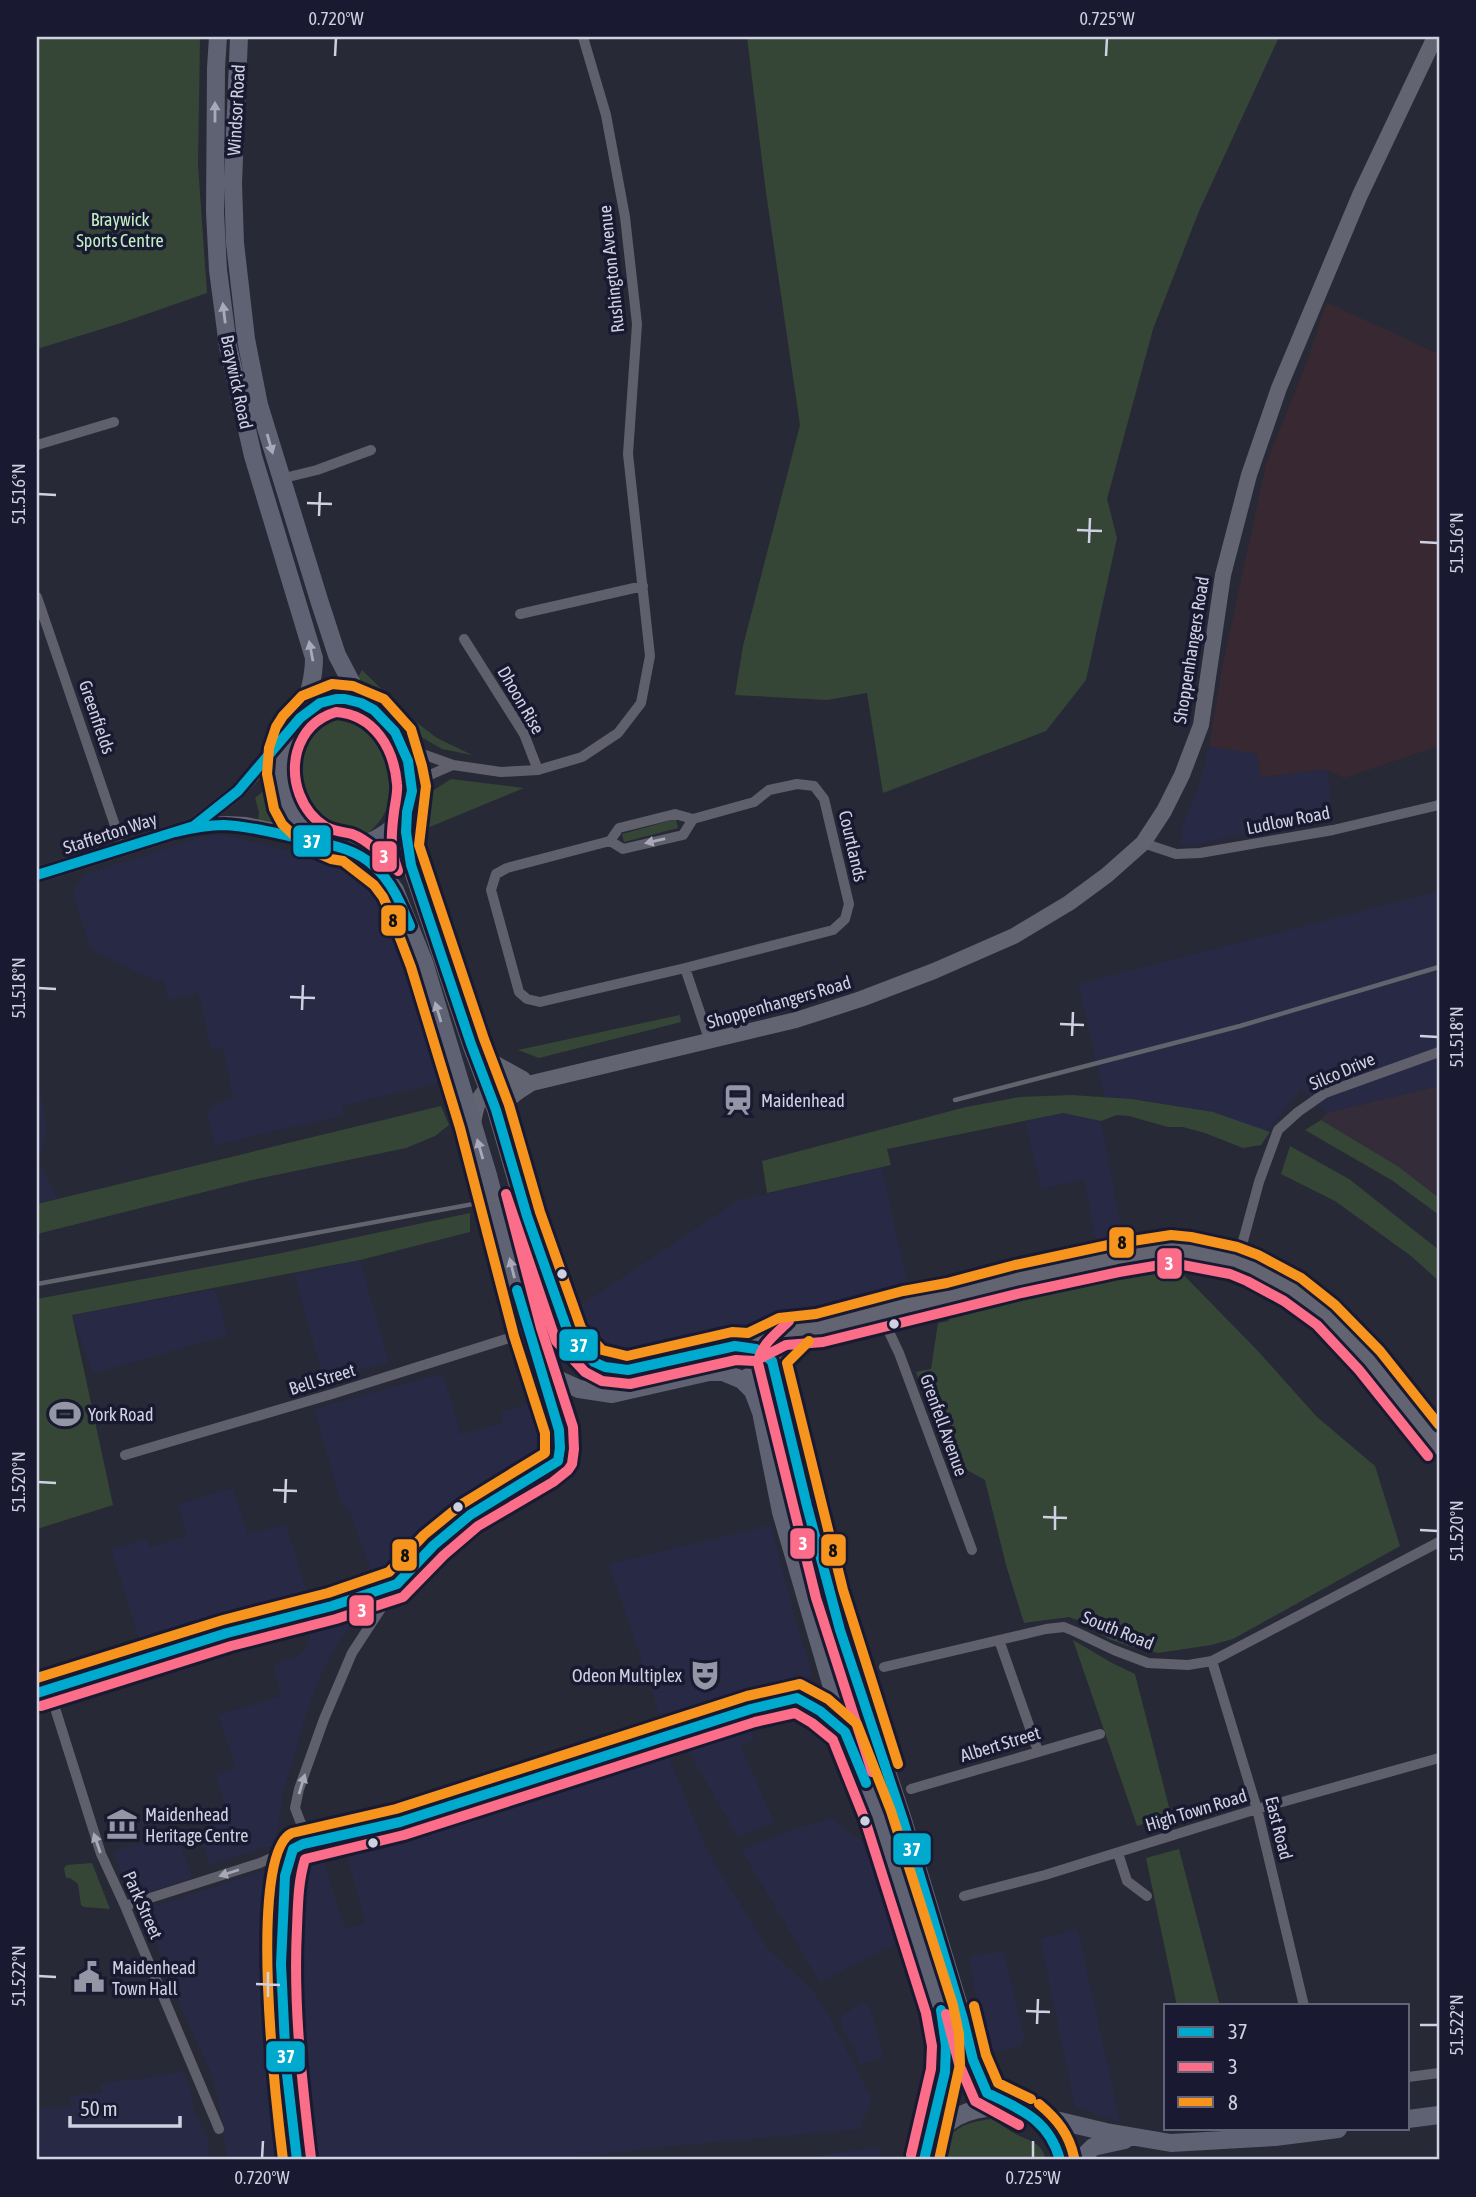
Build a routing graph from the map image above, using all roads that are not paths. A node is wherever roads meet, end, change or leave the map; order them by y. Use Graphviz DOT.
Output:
graph roads {
  1 [pos="218,37"];
  2 [pos="239,37"];
  3 [pos="583,37"];
  4 [pos="1435,37"];
  5 [pos="233,183"];
  6 [pos="114,422"];
  7 [pos="37,445"];
  8 [pos="371,450"];
  9 [pos="280,479"];
  10 [pos="643,586"];
  11 [pos="37,597"];
  12 [pos="520,614"];
  13 [pos="464,639"];
  14 [pos="470,649"];
  15 [pos="459,657"];
  16 [pos="363,705"];
  17 [pos="301,717"];
  18 [pos="289,733"];
  19 [pos="403,747"];
  20 [pos="453,765"];
  21 [pos="538,770"];
  22 [pos="412,787"];
  23 [pos="1439,805"];
  24 [pos="407,810"];
  25 [pos="692,819"];
  26 [pos="194,826"];
  27 [pos="610,841"];
  28 [pos="327,843"];
  29 [pos="1143,843"];
  30 [pos="348,848"];
  31 [pos="123,849"];
  32 [pos="37,876"];
  33 [pos="685,968"];
  34 [pos="710,1042"];
  35 [pos="471,1044"];
  36 [pos="1439,1052"];
  37 [pos="526,1081"];
  38 [pos="488,1089"];
  39 [pos="473,1124"];
  40 [pos="501,1126"];
  41 [pos="1234,1261"];
  42 [pos="880,1313"];
  43 [pos="799,1331"];
  44 [pos="528,1332"];
  45 [pos="751,1347"];
  46 [pos="537,1357"];
  47 [pos="772,1361"];
  48 [pos="742,1380"];
  49 [pos="1439,1447"];
  50 [pos="125,1455"];
  51 [pos="1439,1542"];
  52 [pos="972,1550"];
  53 [pos="397,1584"];
  54 [pos="999,1640"];
  55 [pos="844,1643"];
  56 [pos="1212,1661"];
  57 [pos="884,1667"];
  58 [pos="827,1688"];
  59 [pos="43,1691"];
  60 [pos="797,1698"];
  61 [pos="866,1711"];
  62 [pos="845,1732"];
  63 [pos="1100,1734"];
  64 [pos="1038,1751"];
  65 [pos="1439,1758"];
  66 [pos="911,1789"];
  67 [pos="1257,1810"];
  68 [pos="321,1839"];
  69 [pos="293,1849"];
  70 [pos="1118,1853"];
  71 [pos="964,1896"];
  72 [pos="1147,1896"];
  73 [pos="125,1906"];
  74 [pos="1304,2004"];
  75 [pos="1439,2074"];
  76 [pos="1410,2077"];
  77 [pos="1028,2113"];
  78 [pos="1439,2115"];
  79 [pos="1410,2119"];
  80 [pos="219,2129"];
  81 [pos="1330,2130"];
  82 [pos="1135,2137"];
  83 [pos="926,2155"];
  84 [pos="297,2160"];
  85 [pos="1060,2160"];
  86 [pos="1080,2160"];
  17 -- 1 [label="main road, Braywick Road, one-way"];
  2 -- 5 [label="main road, Windsor Road"];
  3 -- 10 [label="street, Rushington Avenue"];
  4 -- 29 [label="street, Shoppenhangers Road"];
  5 -- 9 [label="main road, Braywick Road, one-way"];
  6 -- 7 [label="street"];
  8 -- 9 [label="street"];
  9 -- 16 [label="main road, Braywick Road"];
  10 -- 12 [label="street"];
  10 -- 21 [label="street, Rushington Avenue"];
  11 -- 31 [label="street, Greenfields"];
  13 -- 14 [label="street, Dhoon Rise"];
  14 -- 15 [label="street"];
  14 -- 21 [label="street, Dhoon Rise"];
  16 -- 17 [label="main road"];
  16 -- 19 [label="main road"];
  17 -- 18 [label="main road"];
  18 -- 26 [label="street, Stafferton Way"];
  18 -- 28 [label="main road"];
  19 -- 20 [label="street, Rushington Avenue"];
  19 -- 22 [label="main road"];
  20 -- 21 [label="street, Rushington Avenue"];
  20 -- 22 [label="street"];
  22 -- 24 [label="main road"];
  23 -- 29 [label="street, Ludlow Road"];
  24 -- 30 [label="main road"];
  24 -- 35 [label="main road"];
  25 -- 27 [label="street, Courtlands"];
  25 -- 27 [label="street, Courtlands, one-way"];
  25 -- 33 [label="street, Courtlands"];
  26 -- 28 [label="street, Stafferton Way"];
  26 -- 31 [label="street, Stafferton Way"];
  27 -- 33 [label="street, Courtlands"];
  28 -- 30 [label="main road"];
  29 -- 34 [label="street, Shoppenhangers Road"];
  39 -- 30 [label="main road, one-way"];
  31 -- 32 [label="street, Stafferton Way"];
  33 -- 34 [label="street"];
  34 -- 37 [label="street, Shoppenhangers Road"];
  35 -- 37 [label="street"];
  35 -- 38 [label="main road"];
  36 -- 41 [label="street, Silco Drive"];
  37 -- 38 [label="street, Shoppenhangers Road"];
  37 -- 40 [label="street, Shoppenhangers Road"];
  38 -- 39 [label="street"];
  38 -- 40 [label="main road"];
  44 -- 39 [label="main road, one-way"];
  40 -- 45 [label="main road"];
  41 -- 42 [label="street"];
  41 -- 49 [label="street"];
  42 -- 43 [label="street"];
  42 -- 52 [label="street, Grenfell Avenue"];
  43 -- 45 [label="street"];
  43 -- 47 [label="street"];
  44 -- 46 [label="main road"];
  44 -- 50 [label="street, Bell Street"];
  45 -- 47 [label="main road"];
  46 -- 48 [label="main road"];
  46 -- 53 [label="street"];
  47 -- 48 [label="street"];
  47 -- 55 [label="main road"];
  48 -- 58 [label="main road"];
  51 -- 56 [label="street, South Road"];
  53 -- 59 [label="street"];
  68 -- 53 [label="street, one-way"];
  54 -- 56 [label="street, South Road"];
  54 -- 57 [label="street, South Road"];
  54 -- 64 [label="street"];
  55 -- 58 [label="street"];
  55 -- 61 [label="main road"];
  56 -- 67 [label="street, East Road"];
  58 -- 60 [label="street"];
  58 -- 61 [label="street"];
  58 -- 62 [label="main road"];
  73 -- 59 [label="street, Park Street, one-way"];
  60 -- 62 [label="street"];
  60 -- 68 [label="street"];
  61 -- 77 [label="main road"];
  62 -- 83 [label="main road"];
  63 -- 64 [label="street, Albert Street"];
  64 -- 66 [label="street, Albert Street"];
  65 -- 67 [label="street, High Town Road"];
  67 -- 70 [label="street, High Town Road"];
  67 -- 74 [label="street, East Road"];
  68 -- 69 [label="street"];
  69 -- 73 [label="street, one-way"];
  69 -- 84 [label="street"];
  70 -- 71 [label="street, High Town Road"];
  70 -- 72 [label="street"];
  73 -- 80 [label="street, Park Street"];
  75 -- 76 [label="street"];
  77 -- 82 [label="main road"];
  77 -- 83 [label="main road"];
  77 -- 85 [label="main road"];
  78 -- 79 [label="main road"];
  81 -- 82 [label="main road"];
  82 -- 86 [label="main road"];
}
